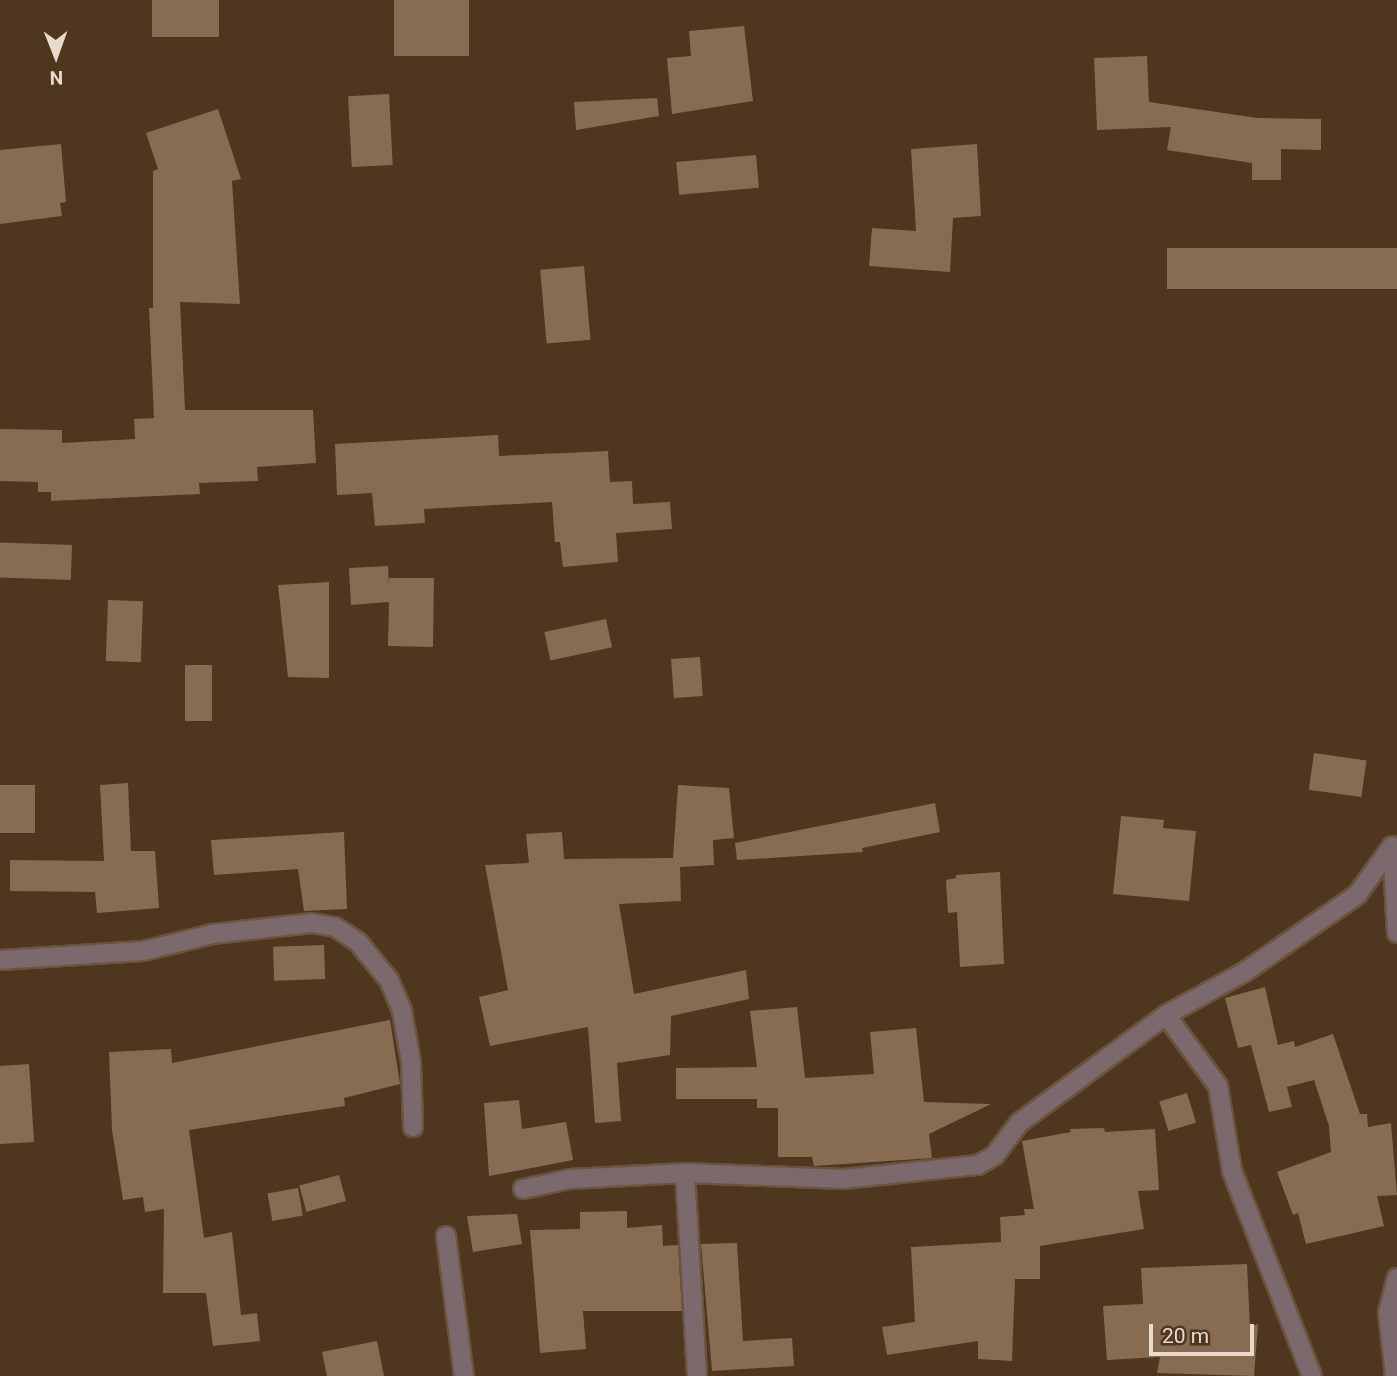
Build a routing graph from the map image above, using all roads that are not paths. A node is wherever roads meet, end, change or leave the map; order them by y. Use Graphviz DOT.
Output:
graph roads {
  1 [pos="1394,844"];
  2 [pos="1397,933"];
  3 [pos="0,960"];
  4 [pos="1166,1015"];
  5 [pos="413,1127"];
  6 [pos="685,1173"];
  7 [pos="523,1189"];
  8 [pos="446,1236"];
  9 [pos="1397,1278"];
  10 [pos="464,1376"];
  11 [pos="697,1376"];
  12 [pos="1312,1376"];
  13 [pos="1395,1376"];
  1 -- 2 [label="street"];
  1 -- 4 [label="street"];
  3 -- 5 [label="street"];
  4 -- 6 [label="street"];
  4 -- 12 [label="street"];
  6 -- 7 [label="street"];
  6 -- 11 [label="street"];
  8 -- 10 [label="street"];
  9 -- 13 [label="street"];
}
